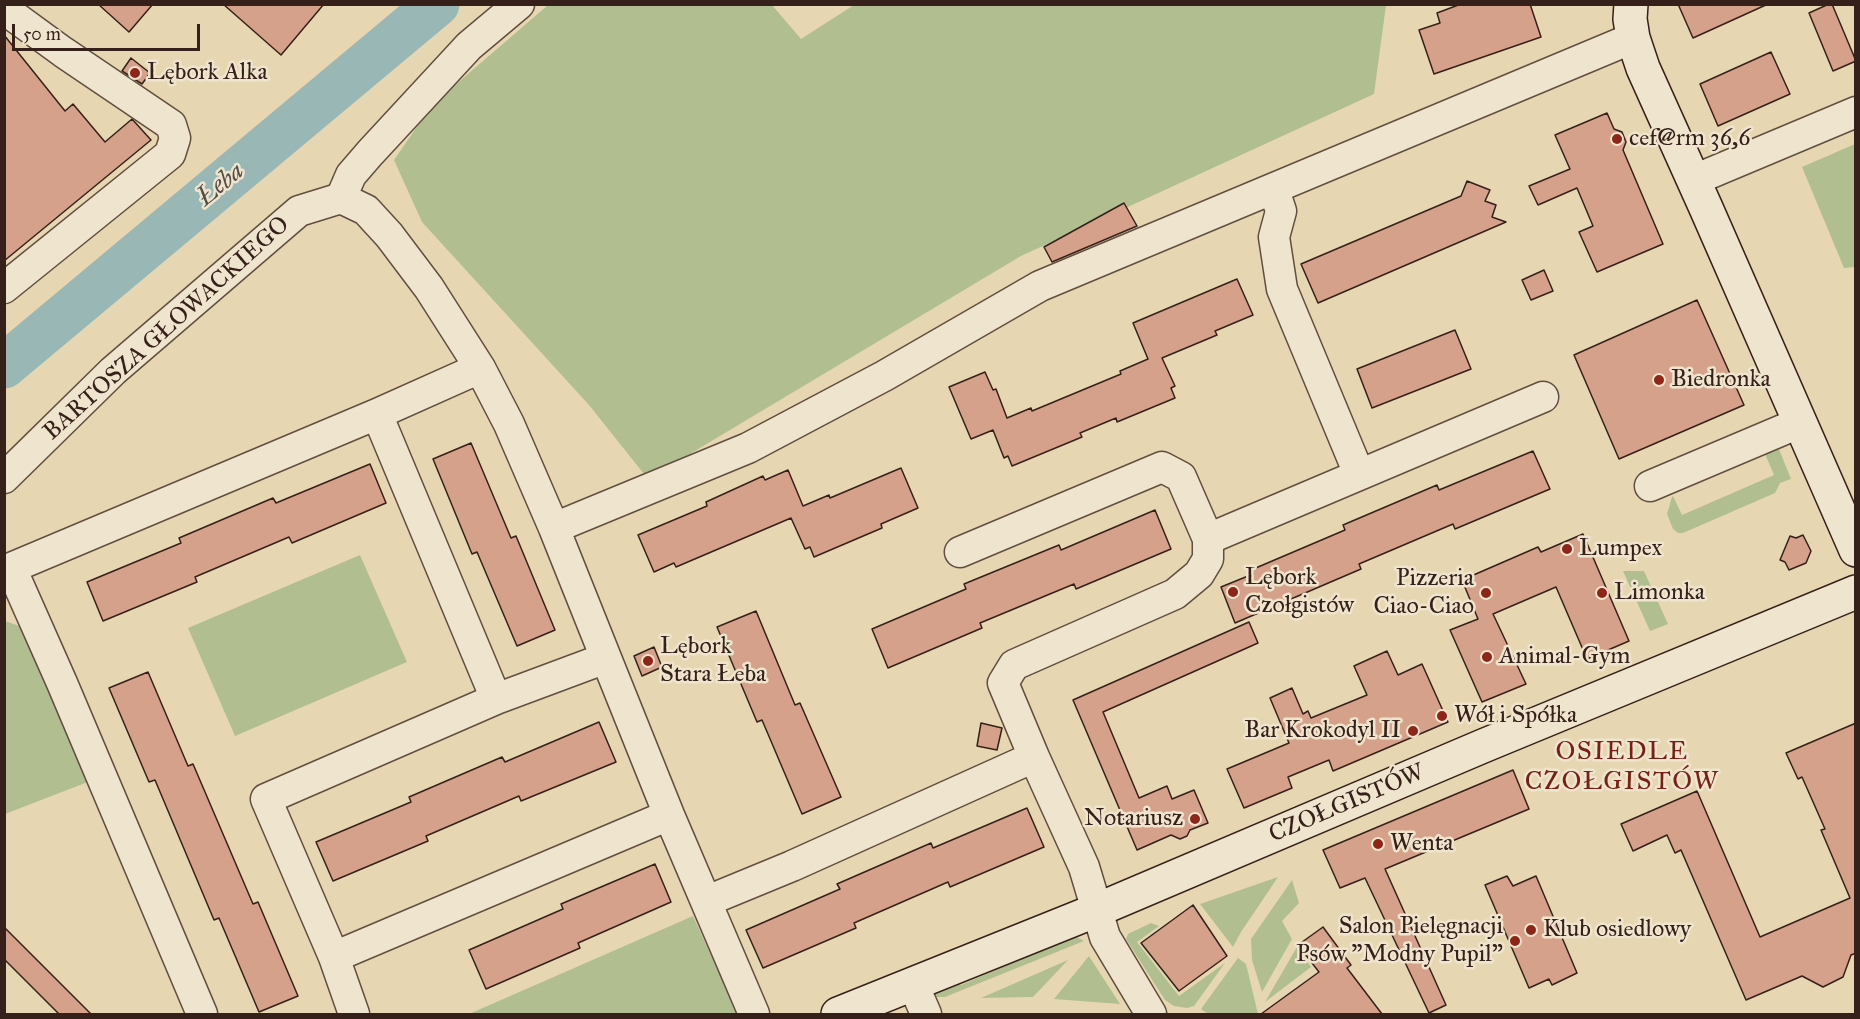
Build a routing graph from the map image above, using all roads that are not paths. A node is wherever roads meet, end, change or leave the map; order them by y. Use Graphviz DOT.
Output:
graph roads {
  1 [pos="519,4"];
  2 [pos="1631,4"];
  3 [pos="4,9"];
  4 [pos="1633,38"];
  5 [pos="1856,112"];
  6 [pos="1694,180"];
  7 [pos="1274,190"];
  8 [pos="341,198"];
  9 [pos="4,288"];
  10 [pos="480,368"];
  11 [pos="1543,397"];
  12 [pos="377,414"];
  13 [pos="1799,423"];
  14 [pos="1359,474"];
  15 [pos="4,478"];
  16 [pos="1650,486"];
  17 [pos="554,528"];
  18 [pos="1208,539"];
  19 [pos="1856,550"];
  20 [pos="960,552"];
  21 [pos="1856,592"];
  22 [pos="606,658"];
  23 [pos="496,699"];
  24 [pos="1034,758"];
  25 [pos="669,814"];
  26 [pos="707,901"];
  27 [pos="1097,910"];
  28 [pos="334,957"];
  29 [pos="913,984"];
  30 [pos="202,1014"];
  31 [pos="354,1014"];
  32 [pos="754,1014"];
  33 [pos="838,1014"];
  34 [pos="926,1014"];
  35 [pos="1151,1014"];
  1 -- 8 [label="street"];
  2 -- 4 [label="street"];
  3 -- 9 [label="street"];
  4 -- 6 [label="street"];
  4 -- 7 [label="street"];
  5 -- 6 [label="street"];
  6 -- 13 [label="street"];
  7 -- 14 [label="street"];
  7 -- 17 [label="street"];
  8 -- 10 [label="street"];
  8 -- 15 [label="street, BARTOSZA GŁOWACKIEGO"];
  10 -- 12 [label="street"];
  10 -- 17 [label="street"];
  11 -- 14 [label="street"];
  12 -- 23 [label="street"];
  12 -- 30 [label="street"];
  13 -- 16 [label="street"];
  13 -- 19 [label="street"];
  14 -- 18 [label="street"];
  17 -- 22 [label="street"];
  18 -- 20 [label="street"];
  18 -- 24 [label="street"];
  21 -- 27 [label="street, CZOŁGISTÓW"];
  22 -- 23 [label="street"];
  22 -- 25 [label="street"];
  23 -- 28 [label="street"];
  24 -- 26 [label="street"];
  24 -- 27 [label="street"];
  25 -- 26 [label="street"];
  25 -- 28 [label="street"];
  26 -- 32 [label="street"];
  27 -- 29 [label="street, CZOŁGISTÓW"];
  27 -- 35 [label="street"];
  28 -- 31 [label="street"];
  29 -- 33 [label="street, CZOŁGISTÓW"];
  29 -- 34 [label="street"];
}
